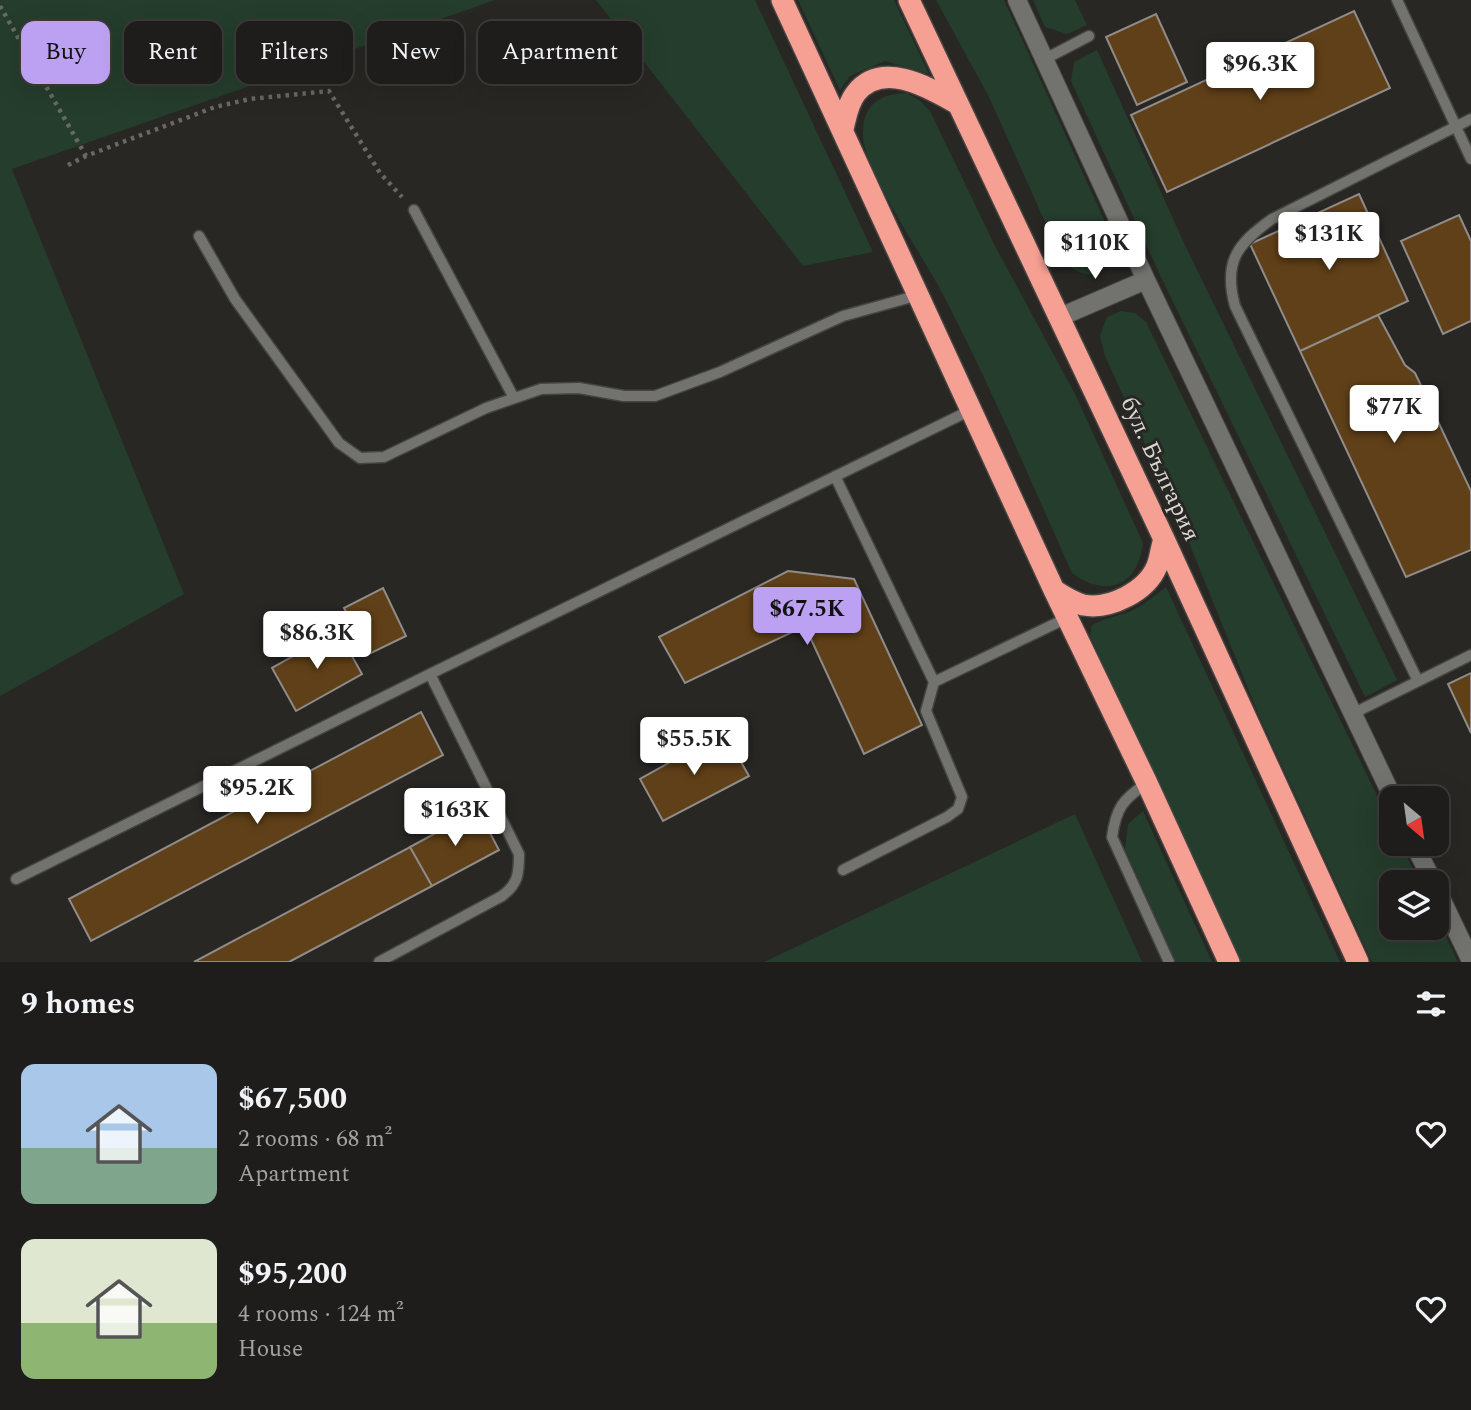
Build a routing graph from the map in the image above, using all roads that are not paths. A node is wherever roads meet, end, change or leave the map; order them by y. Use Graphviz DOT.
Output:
graph roads {
  1 [pos="782,0"];
  2 [pos="909,0"];
  3 [pos="1017,0"];
  4 [pos="1397,0"];
  5 [pos="1089,36"];
  6 [pos="1045,59"];
  7 [pos="958,104"];
  8 [pos="1471,119"];
  9 [pos="1455,127"];
  10 [pos="843,129"];
  11 [pos="1471,159"];
  12 [pos="414,211"];
  13 [pos="199,236"];
  14 [pos="1146,280"];
  15 [pos="919,295"];
  16 [pos="1060,317"];
  17 [pos="514,398"];
  18 [pos="971,410"];
  19 [pos="835,476"];
  20 [pos="1164,539"];
  21 [pos="1054,590"];
  22 [pos="1067,618"];
  23 [pos="1471,655"];
  24 [pos="430,674"];
  25 [pos="1418,681"];
  26 [pos="934,682"];
  27 [pos="1352,715"];
  28 [pos="1147,783"];
  29 [pos="1387,786"];
  30 [pos="843,870"];
  31 [pos="16,879"];
  32 [pos="1449,915"];
  33 [pos="1471,961"];
  34 [pos="379,962"];
  35 [pos="1169,962"];
  36 [pos="1229,962"];
  37 [pos="1358,962"];
  1 -- 10 [label="highway"];
  2 -- 7 [label="highway, бул. България"];
  3 -- 6 [label="street"];
  4 -- 9 [label="lane"];
  5 -- 6 [label="lane"];
  6 -- 14 [label="street"];
  7 -- 10 [label="highway"];
  7 -- 16 [label="highway, бул. България"];
  8 -- 9 [label="lane"];
  9 -- 11 [label="lane"];
  9 -- 25 [label="lane"];
  10 -- 15 [label="highway"];
  12 -- 17 [label="lane"];
  13 -- 17 [label="lane"];
  14 -- 16 [label="street"];
  14 -- 27 [label="street"];
  15 -- 17 [label="lane"];
  15 -- 18 [label="highway"];
  16 -- 20 [label="highway, бул. България"];
  18 -- 19 [label="lane"];
  18 -- 21 [label="highway"];
  19 -- 24 [label="lane"];
  19 -- 26 [label="lane"];
  20 -- 21 [label="highway"];
  20 -- 37 [label="highway, бул. България"];
  21 -- 22 [label="highway"];
  22 -- 26 [label="lane"];
  22 -- 28 [label="highway"];
  23 -- 25 [label="lane"];
  24 -- 31 [label="lane"];
  24 -- 34 [label="lane"];
  25 -- 27 [label="lane"];
  26 -- 30 [label="lane"];
  27 -- 29 [label="street"];
  28 -- 35 [label="lane"];
  28 -- 36 [label="highway"];
  32 -- 33 [label="street"];
}
